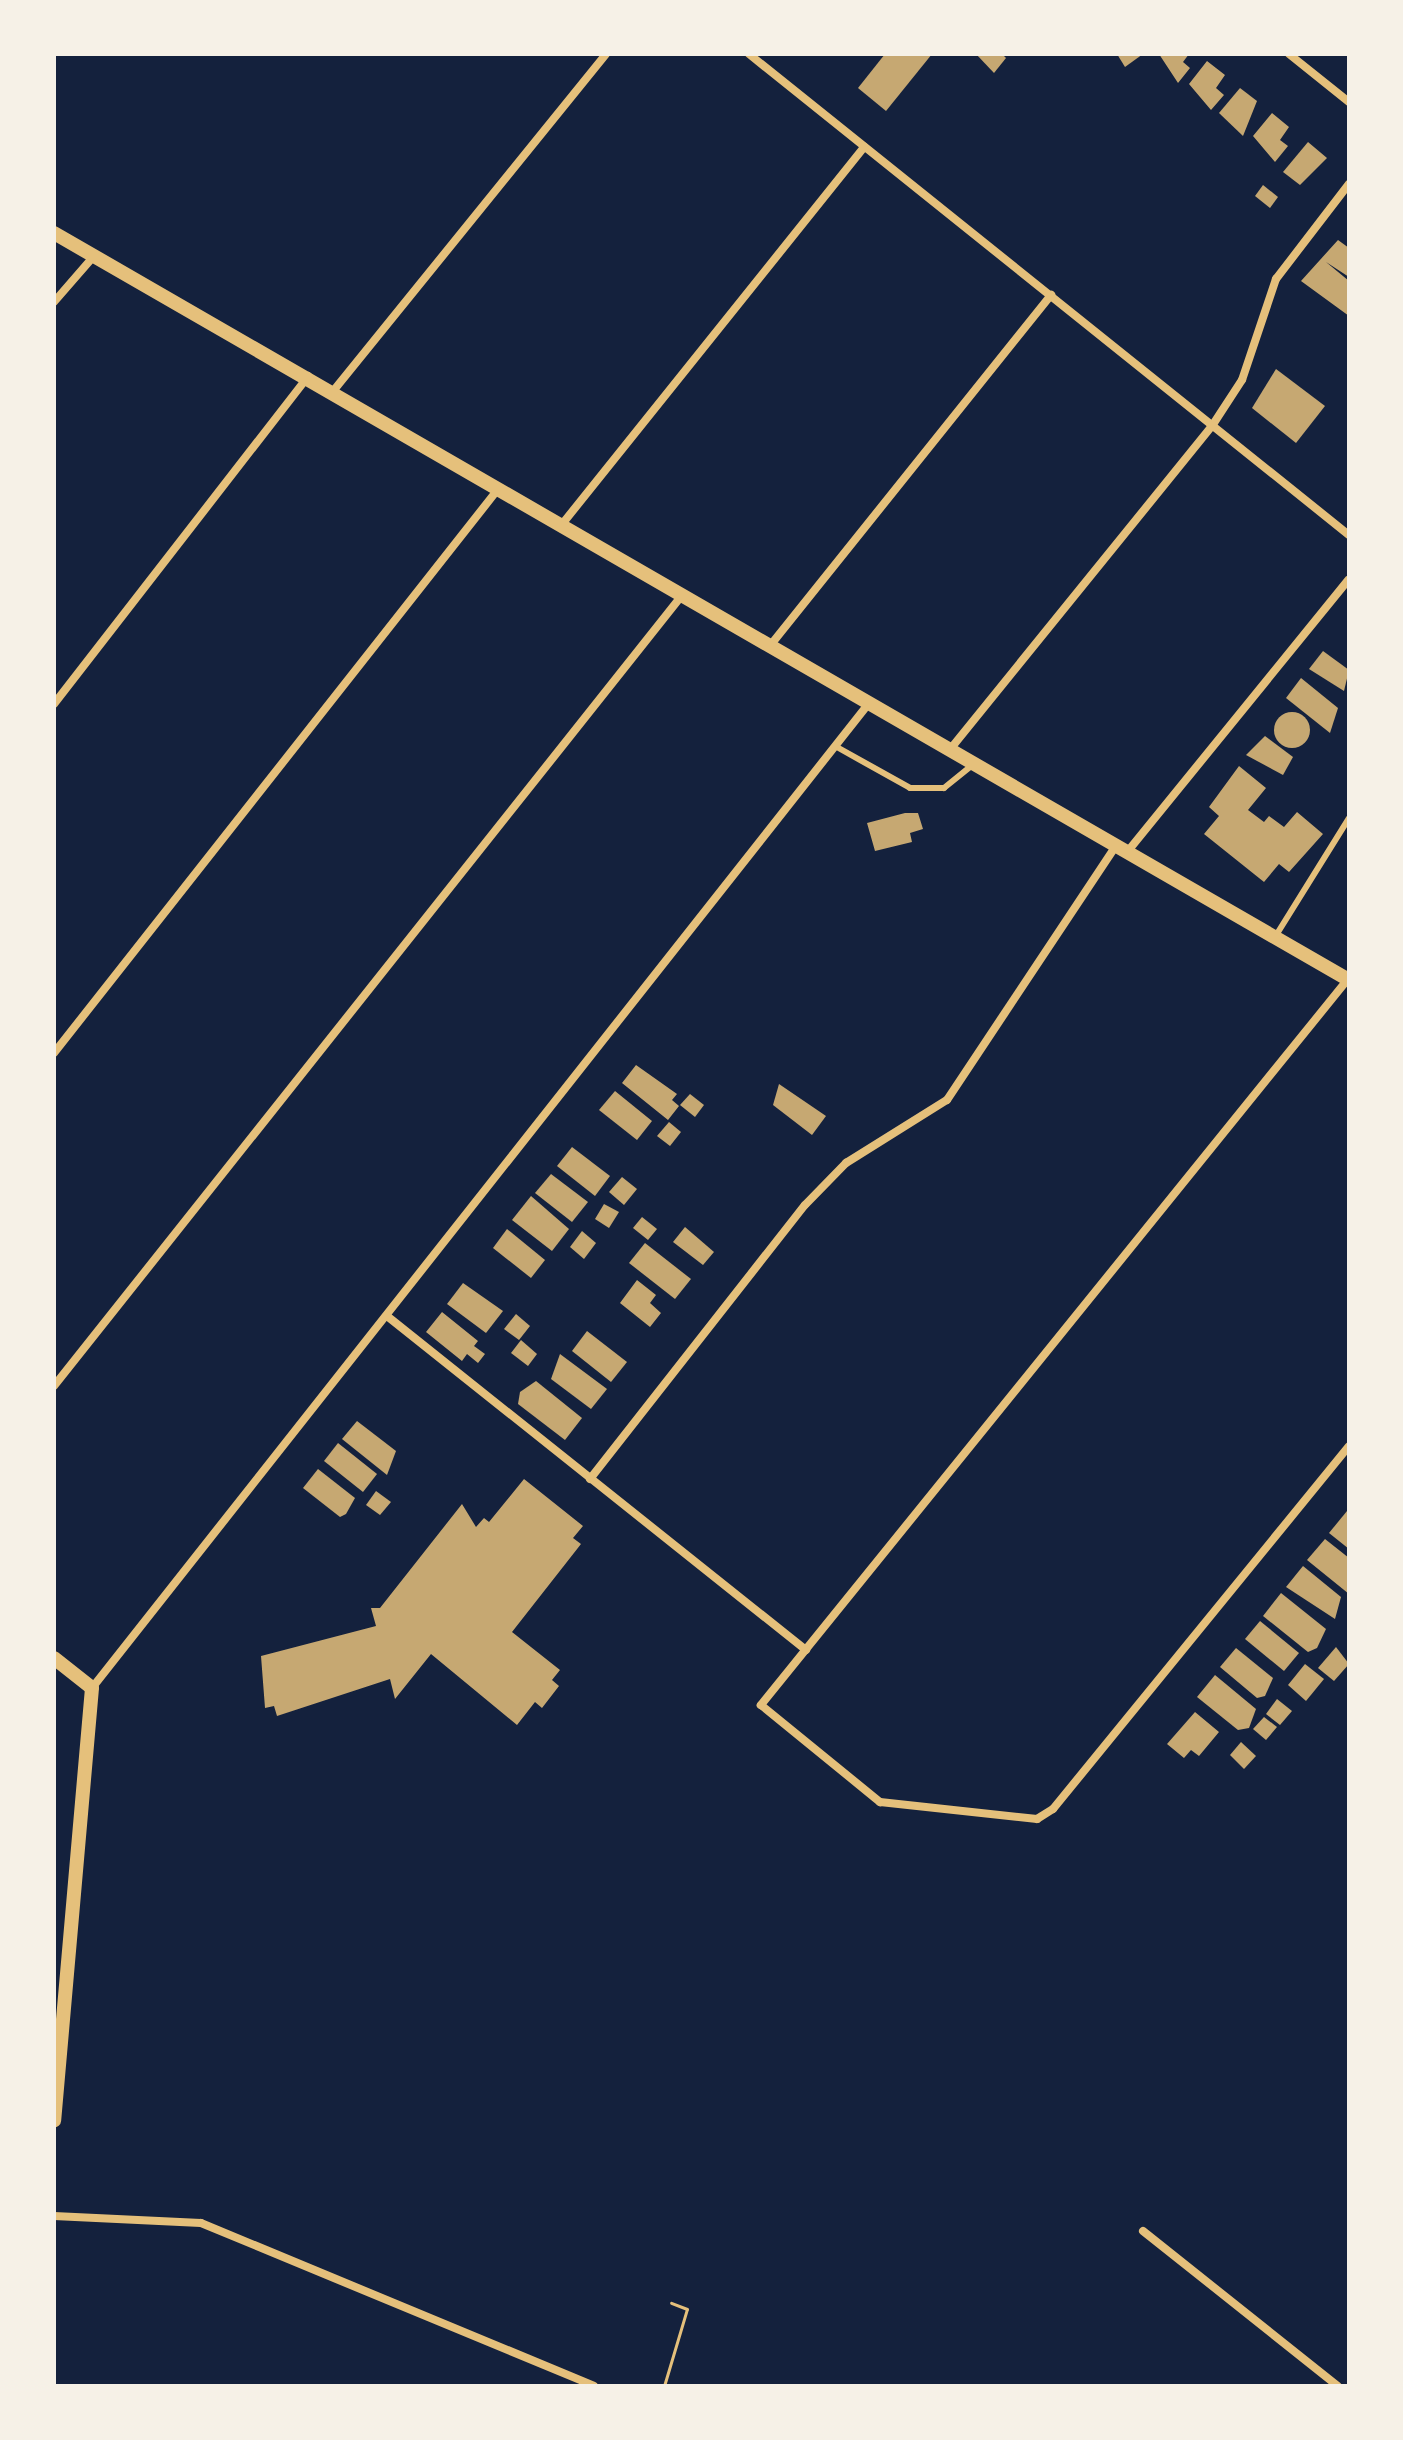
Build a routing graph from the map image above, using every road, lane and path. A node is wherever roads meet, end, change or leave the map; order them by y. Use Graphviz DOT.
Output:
graph roads {
  1 [pos="606,54"];
  2 [pos="749,54"];
  3 [pos="1289,54"];
  4 [pos="1349,102"];
  5 [pos="864,147"];
  6 [pos="1349,184"];
  7 [pos="54,233"];
  8 [pos="94,255"];
  9 [pos="1051,295"];
  10 [pos="54,302"];
  11 [pos="309,376"];
  12 [pos="334,390"];
  13 [pos="1212,426"];
  14 [pos="499,487"];
  15 [pos="563,523"];
  16 [pos="1349,535"];
  17 [pos="1349,579"];
  18 [pos="684,594"];
  19 [pos="773,642"];
  20 [pos="869,703"];
  21 [pos="54,704"];
  22 [pos="835,746"];
  23 [pos="952,747"];
  24 [pos="977,762"];
  25 [pos="1349,818"];
  26 [pos="1122,849"];
  27 [pos="1275,937"];
  28 [pos="1348,980"];
  29 [pos="54,1053"];
  30 [pos="387,1316"];
  31 [pos="54,1386"];
  32 [pos="1349,1446"];
  33 [pos="590,1479"];
  34 [pos="806,1650"];
  35 [pos="54,1658"];
  36 [pos="92,1688"];
  37 [pos="54,2120"];
  38 [pos="54,2216"];
  39 [pos="1143,2231"];
  40 [pos="671,2303"];
  41 [pos="594,2386"];
  42 [pos="664,2386"];
  43 [pos="1338,2386"];
  1 -- 12 [label="street"];
  2 -- 5 [label="street"];
  3 -- 4 [label="street"];
  5 -- 9 [label="street"];
  5 -- 15 [label="street"];
  6 -- 13 [label="street"];
  7 -- 8 [label="street"];
  8 -- 10 [label="street"];
  8 -- 11 [label="street"];
  9 -- 13 [label="street"];
  9 -- 19 [label="street"];
  11 -- 12 [label="street"];
  11 -- 21 [label="street"];
  12 -- 14 [label="street"];
  13 -- 16 [label="street"];
  13 -- 23 [label="street"];
  14 -- 15 [label="street"];
  14 -- 29 [label="street"];
  15 -- 18 [label="street"];
  17 -- 26 [label="street"];
  18 -- 19 [label="street"];
  18 -- 31 [label="street"];
  19 -- 20 [label="street"];
  20 -- 22 [label="street"];
  20 -- 23 [label="street"];
  22 -- 24 [label="lane"];
  22 -- 30 [label="street"];
  23 -- 24 [label="street"];
  24 -- 26 [label="street"];
  25 -- 27 [label="lane"];
  26 -- 27 [label="street"];
  26 -- 33 [label="street"];
  27 -- 28 [label="street"];
  28 -- 34 [label="street"];
  30 -- 33 [label="street"];
  30 -- 36 [label="street"];
  32 -- 34 [label="street"];
  33 -- 34 [label="street"];
  35 -- 36 [label="street"];
  36 -- 37 [label="street"];
  38 -- 41 [label="street"];
  39 -- 43 [label="street"];
  40 -- 42 [label="path"];
}
